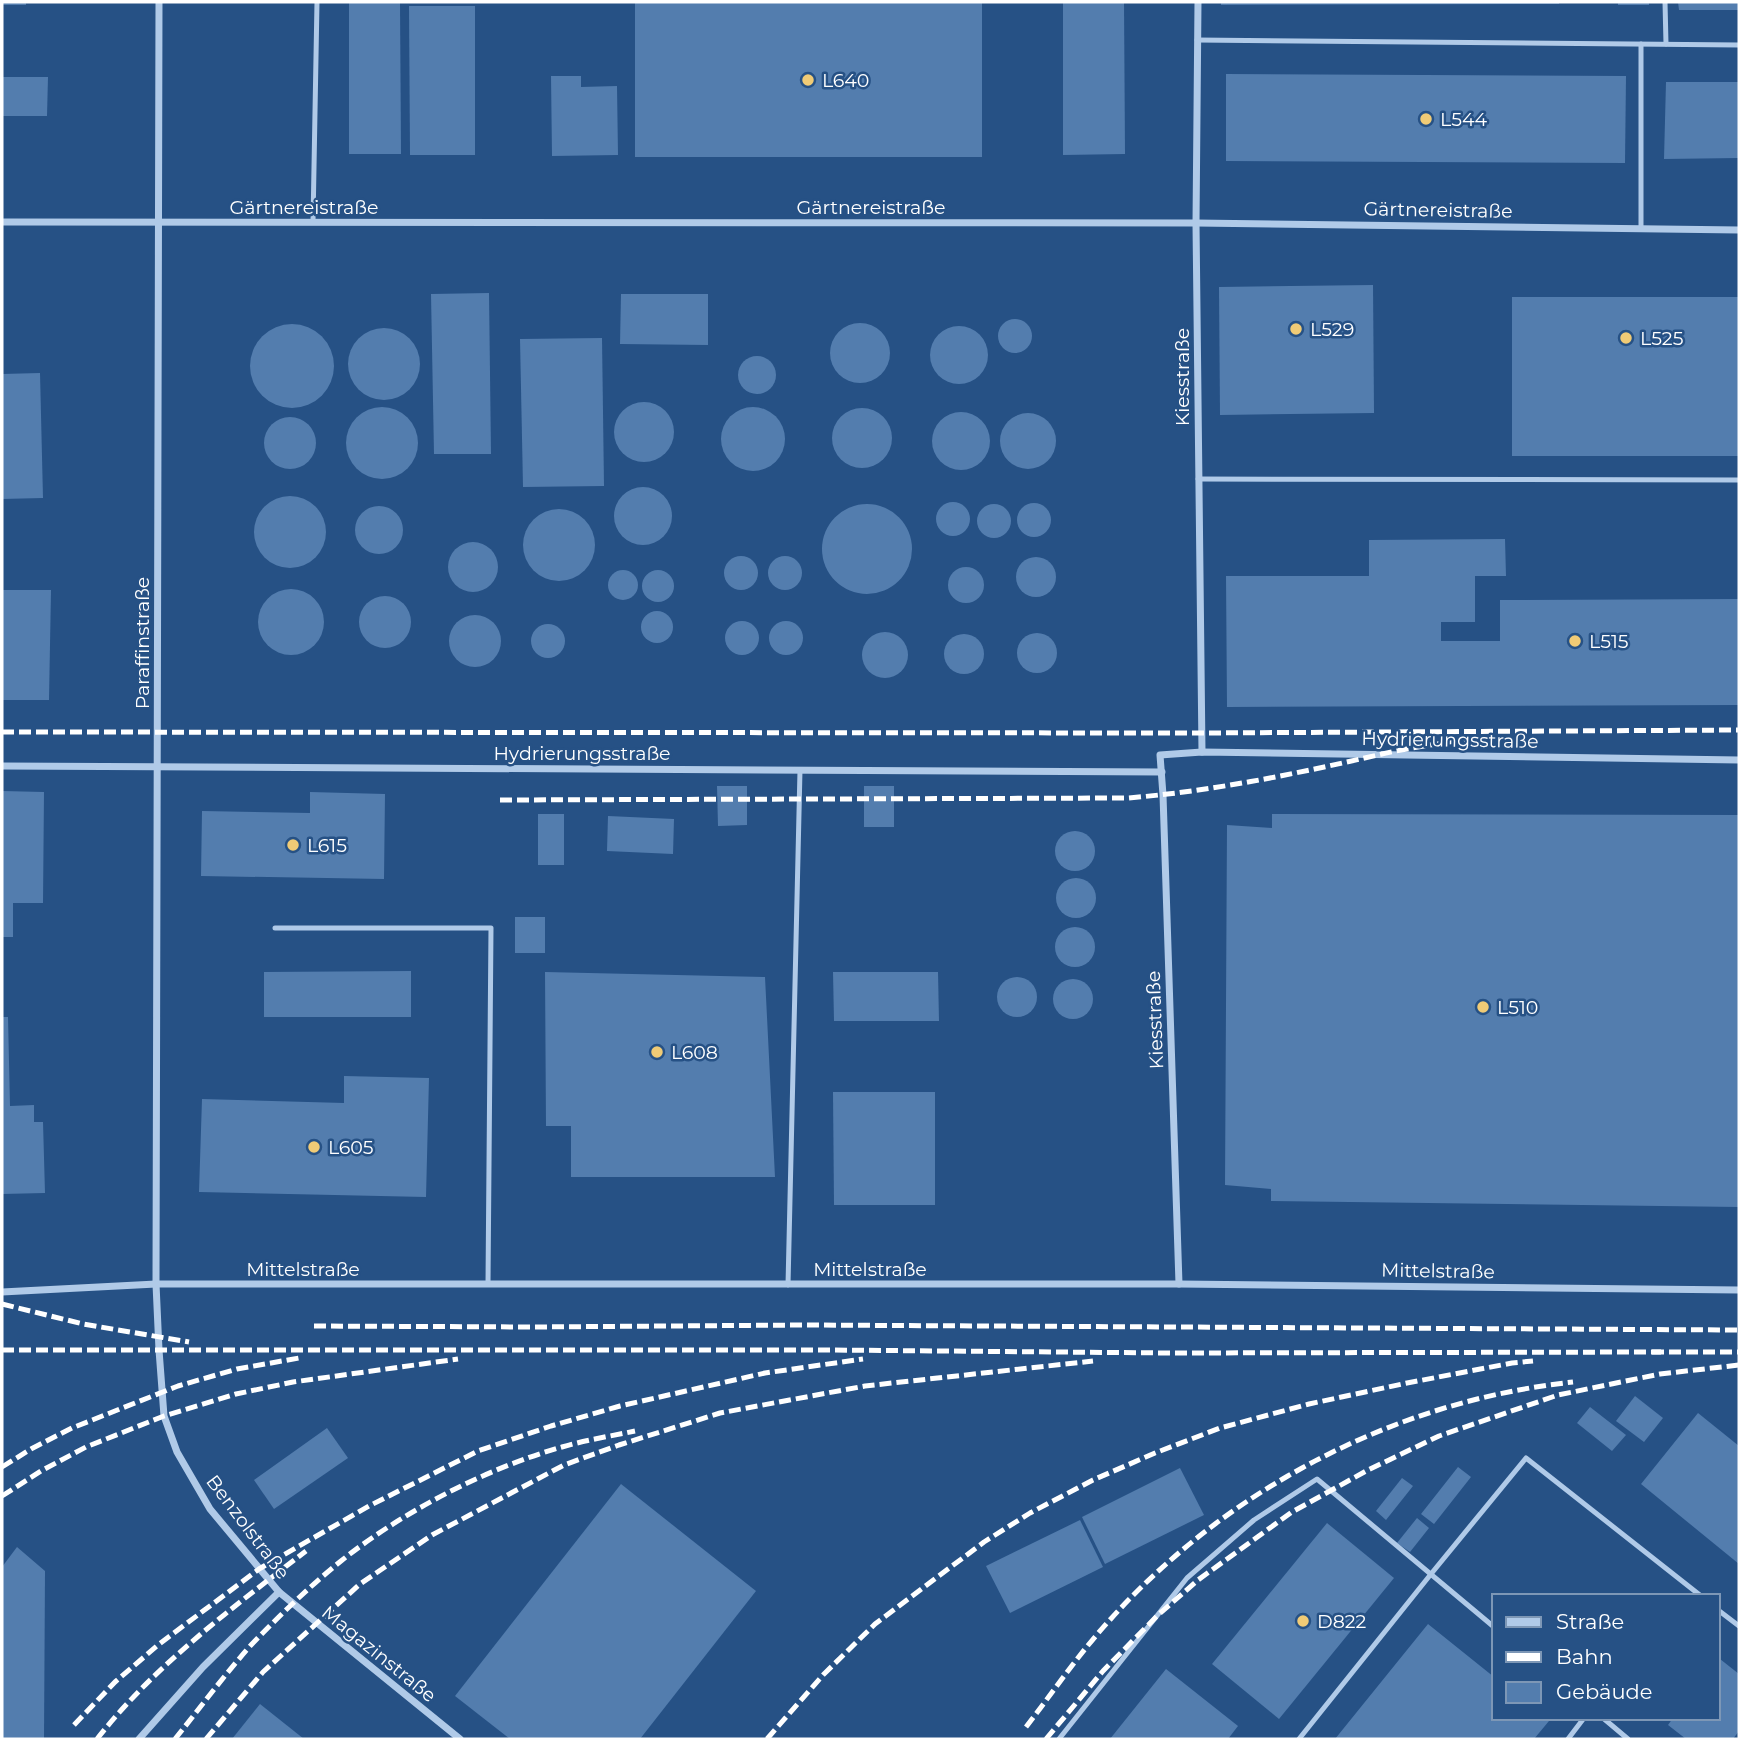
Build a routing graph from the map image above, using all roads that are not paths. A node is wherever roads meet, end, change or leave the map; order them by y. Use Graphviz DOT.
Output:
graph roads {
  1 [pos="159,2"];
  2 [pos="317,2"];
  3 [pos="1198,2"];
  4 [pos="1665,2"];
  5 [pos="1197,40"];
  6 [pos="1641,44"];
  7 [pos="1666,44"];
  8 [pos="1739,45"];
  9 [pos="2,222"];
  10 [pos="159,222"];
  11 [pos="313,222"];
  12 [pos="1196,223"];
  13 [pos="1641,228"];
  14 [pos="1739,230"];
  15 [pos="1198,479"];
  16 [pos="1739,480"];
  17 [pos="1202,752"];
  18 [pos="1160,755"];
  19 [pos="1739,760"];
  20 [pos="2,765"];
  21 [pos="157,767"];
  22 [pos="800,770"];
  23 [pos="1162,772"];
  24 [pos="275,928"];
  25 [pos="156,1284"];
  26 [pos="488,1284"];
  27 [pos="1179,1284"];
  28 [pos="788,1285"];
  29 [pos="1739,1290"];
  30 [pos="2,1292"];
  31 [pos="1431,1574"];
  32 [pos="279,1592"];
  33 [pos="1698,1594"];
  34 [pos="1720,1612"];
  35 [pos="1492,1625"];
  36 [pos="1739,1626"];
  37 [pos="1582,1720"];
  38 [pos="1605,1720"];
  39 [pos="139,1739"];
  40 [pos="460,1739"];
  41 [pos="1059,1739"];
  42 [pos="1299,1739"];
  43 [pos="1568,1739"];
  44 [pos="1628,1739"];
  1 -- 10 [label="street, Paraffinstraße"];
  2 -- 11 [label="lane"];
  3 -- 5 [label="street, Kiesstraße"];
  4 -- 7 [label="lane"];
  5 -- 6 [label="lane"];
  5 -- 12 [label="street, Kiesstraße"];
  6 -- 7 [label="lane"];
  6 -- 13 [label="lane"];
  7 -- 8 [label="lane"];
  9 -- 10 [label="street, Gärtnereistraße"];
  10 -- 11 [label="street, Gärtnereistraße"];
  10 -- 21 [label="street, Paraffinstraße"];
  11 -- 12 [label="street, Gärtnereistraße"];
  12 -- 13 [label="street, Gärtnereistraße"];
  12 -- 15 [label="street, Kiesstraße"];
  13 -- 14 [label="street, Gärtnereistraße"];
  15 -- 16 [label="lane"];
  15 -- 17 [label="street, Kiesstraße"];
  17 -- 18 [label="street, Hydrierungsstraße"];
  17 -- 19 [label="street, Hydrierungsstraße"];
  18 -- 23 [label="street, Kiesstraße"];
  20 -- 21 [label="street, Hydrierungsstraße"];
  21 -- 22 [label="street, Hydrierungsstraße"];
  21 -- 25 [label="street, Paraffinstraße"];
  22 -- 23 [label="street, Hydrierungsstraße"];
  22 -- 28 [label="lane"];
  23 -- 27 [label="street, Kiesstraße"];
  24 -- 26 [label="lane"];
  25 -- 26 [label="street, Mittelstraße"];
  25 -- 30 [label="street, Mittelstraße"];
  25 -- 32 [label="street, Benzolstraße"];
  26 -- 28 [label="street, Mittelstraße"];
  27 -- 28 [label="street, Mittelstraße"];
  27 -- 29 [label="street, Mittelstraße"];
  31 -- 33 [label="lane"];
  31 -- 35 [label="lane"];
  31 -- 41 [label="lane"];
  31 -- 42 [label="lane"];
  32 -- 39 [label="street, Benzolstraße"];
  32 -- 40 [label="street, Magazinstraße"];
  34 -- 36 [label="lane"];
  37 -- 43 [label="lane"];
  38 -- 44 [label="lane"];
}
